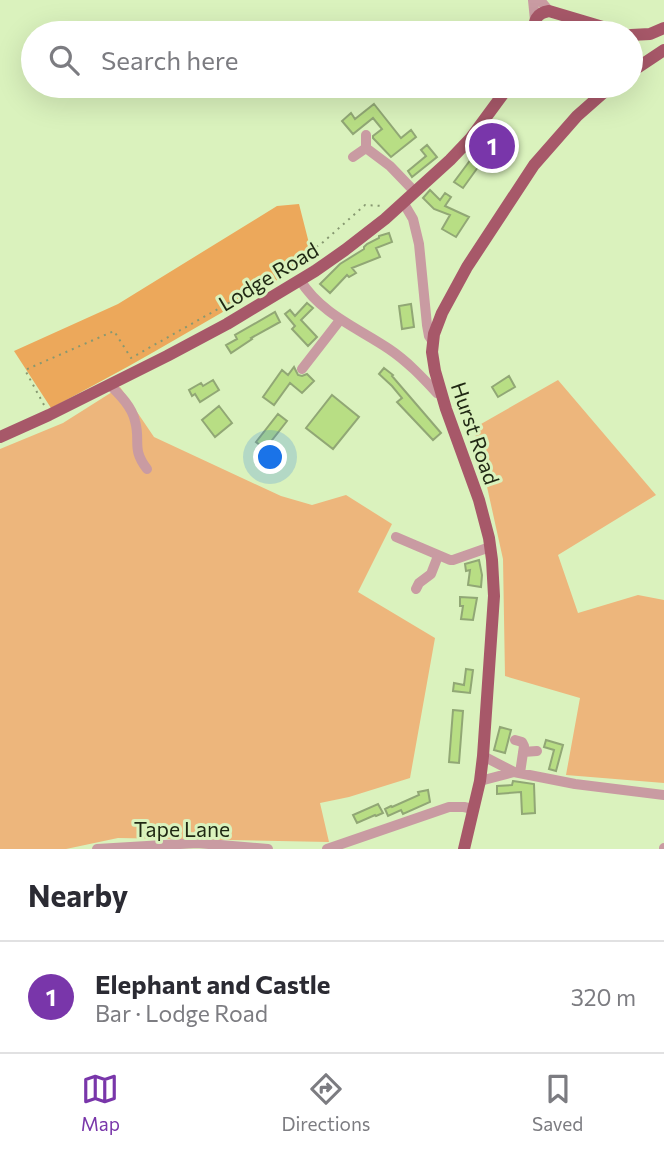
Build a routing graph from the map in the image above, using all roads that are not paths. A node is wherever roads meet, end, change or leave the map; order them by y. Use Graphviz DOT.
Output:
graph roads {
  1 [pos="533,0"];
  2 [pos="540,0"];
  3 [pos="549,10"];
  4 [pos="535,20"];
  5 [pos="584,21"];
  6 [pos="660,29"];
  7 [pos="643,34"];
  8 [pos="664,47"];
  9 [pos="643,63"];
  10 [pos="500,98"];
  11 [pos="597,98"];
  12 [pos="366,135"];
  13 [pos="366,148"];
  14 [pos="352,157"];
  15 [pos="415,192"];
  16 [pos="400,205"];
  17 [pos="300,280"];
  18 [pos="426,307"];
  19 [pos="442,313"];
  20 [pos="340,320"];
  21 [pos="433,342"];
  22 [pos="302,369"];
  23 [pos="435,371"];
  24 [pos="422,377"];
  25 [pos="110,385"];
  26 [pos="442,394"];
  27 [pos="0,437"];
  28 [pos="147,469"];
  29 [pos="396,537"];
  30 [pos="491,547"];
  31 [pos="438,555"];
  32 [pos="416,589"];
  33 [pos="515,740"];
  34 [pos="523,751"];
  35 [pos="537,751"];
  36 [pos="483,756"];
  37 [pos="517,772"];
  38 [pos="480,781"];
  39 [pos="664,795"];
  40 [pos="473,809"];
  41 [pos="97,849"];
  42 [pos="268,849"];
  43 [pos="327,849"];
  44 [pos="464,849"];
  1 -- 4 [label="street"];
  2 -- 3 [label="street"];
  3 -- 4 [label="main road"];
  3 -- 5 [label="main road"];
  6 -- 7 [label="main road"];
  6 -- 8 [label="main road"];
  8 -- 9 [label="main road"];
  10 -- 15 [label="main road, Lodge Road"];
  11 -- 19 [label="main road, Hurst Road"];
  12 -- 13 [label="street"];
  13 -- 14 [label="street"];
  13 -- 15 [label="street"];
  15 -- 16 [label="main road, Lodge Road"];
  16 -- 17 [label="main road, Lodge Road"];
  16 -- 18 [label="street"];
  17 -- 20 [label="street"];
  17 -- 25 [label="main road, Lodge Road"];
  18 -- 19 [label="street"];
  18 -- 21 [label="street"];
  19 -- 21 [label="main road, Hurst Road"];
  20 -- 22 [label="street"];
  20 -- 24 [label="street"];
  21 -- 23 [label="main road, Hurst Road"];
  23 -- 24 [label="street"];
  23 -- 26 [label="main road, Hurst Road"];
  24 -- 26 [label="street"];
  25 -- 27 [label="main road, Lodge Road"];
  25 -- 28 [label="street"];
  26 -- 30 [label="main road, Hurst Road"];
  29 -- 31 [label="street"];
  30 -- 31 [label="street"];
  30 -- 36 [label="main road, Hurst Road"];
  31 -- 32 [label="street"];
  33 -- 34 [label="street"];
  34 -- 35 [label="street"];
  34 -- 37 [label="street"];
  36 -- 37 [label="street"];
  36 -- 38 [label="main road, Hurst Road"];
  37 -- 38 [label="street"];
  37 -- 39 [label="street"];
  38 -- 40 [label="main road, Hurst Road"];
  40 -- 43 [label="street"];
  40 -- 44 [label="main road, Hurst Road"];
  41 -- 42 [label="street, Tape Lane"];
}
